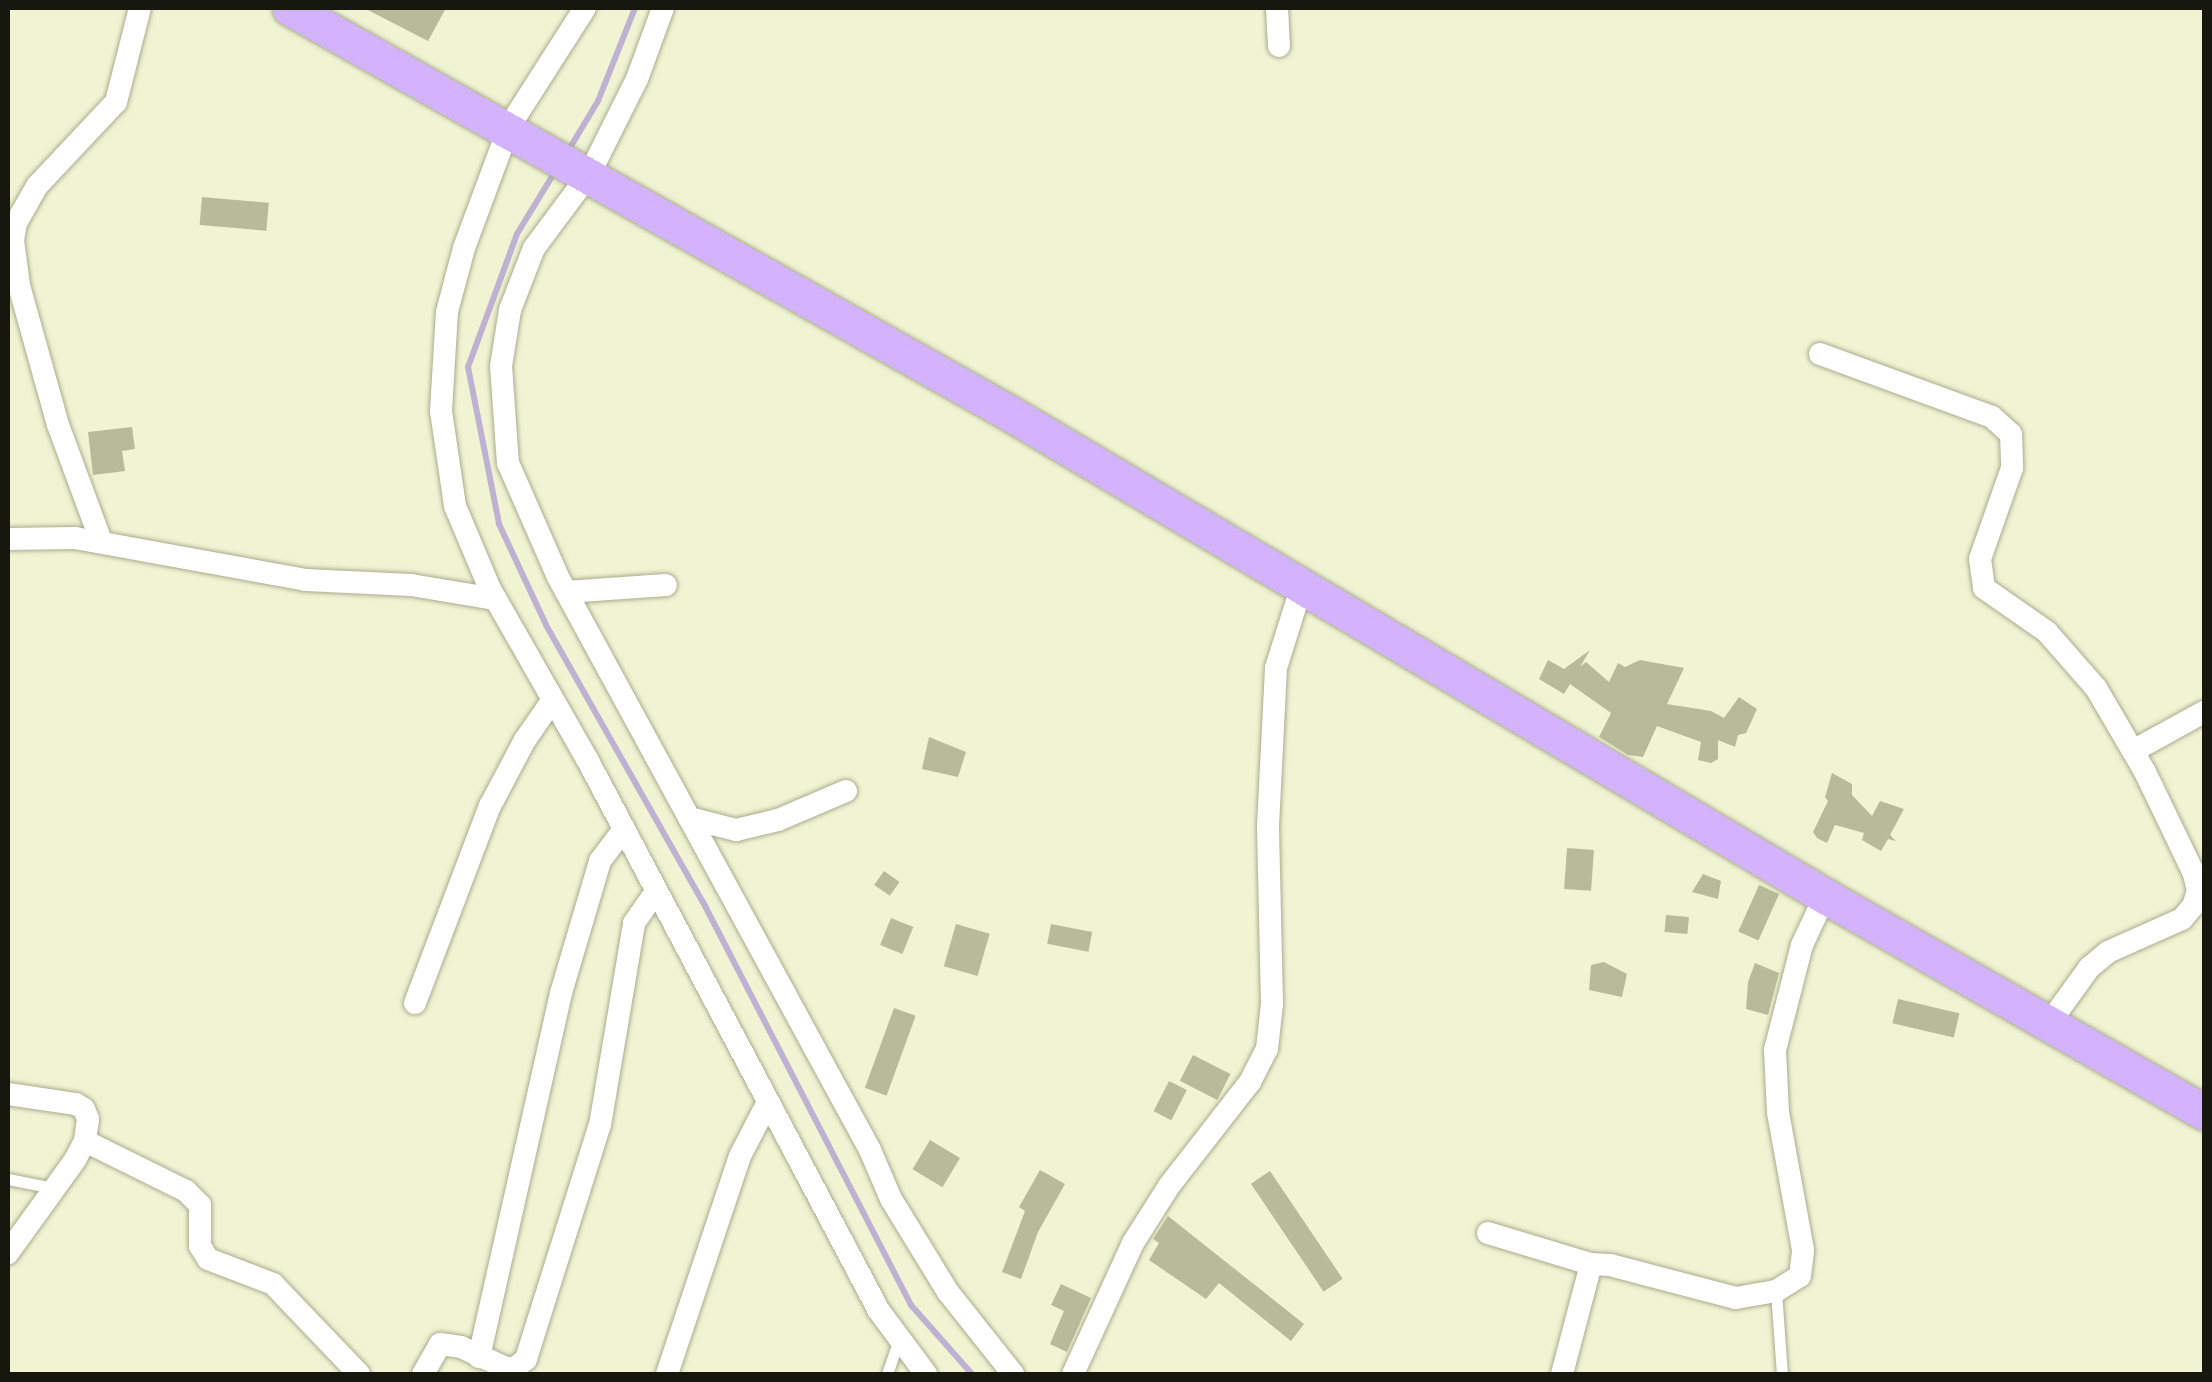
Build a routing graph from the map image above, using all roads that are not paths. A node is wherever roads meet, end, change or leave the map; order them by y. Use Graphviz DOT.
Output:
graph roads {
  1 [pos="140,8"];
  2 [pos="290,8"];
  3 [pos="584,8"];
  4 [pos="663,8"];
  5 [pos="1278,8"];
  6 [pos="1279,46"];
  7 [pos="522,135"];
  8 [pos="579,168"];
  9 [pos="1820,354"];
  10 [pos="8,539"];
  11 [pos="101,541"];
  12 [pos="666,585"];
  13 [pos="1302,585"];
  14 [pos="566,592"];
  15 [pos="496,599"];
  16 [pos="552,701"];
  17 [pos="2204,712"];
  18 [pos="2133,751"];
  19 [pos="846,792"];
  20 [pos="689,818"];
  21 [pos="623,831"];
  22 [pos="656,891"];
  23 [pos="1825,896"];
  24 [pos="415,1003"];
  25 [pos="2050,1022"];
  26 [pos="8,1094"];
  27 [pos="768,1102"];
  28 [pos="2204,1112"];
  29 [pos="85,1141"];
  30 [pos="8,1179"];
  31 [pos="54,1188"];
  32 [pos="1488,1233"];
  33 [pos="8,1252"];
  34 [pos="1591,1264"];
  35 [pos="1776,1291"];
  36 [pos="899,1340"];
  37 [pos="479,1357"];
  38 [pos="360,1374"];
  39 [pos="422,1374"];
  40 [pos="667,1374"];
  41 [pos="887,1374"];
  42 [pos="926,1374"];
  43 [pos="1013,1374"];
  44 [pos="1072,1374"];
  45 [pos="1562,1374"];
  46 [pos="1782,1374"];
  1 -- 11 [label="street"];
  2 -- 7 [label="main road"];
  3 -- 7 [label="street"];
  4 -- 8 [label="street"];
  5 -- 6 [label="street"];
  7 -- 8 [label="main road"];
  7 -- 15 [label="street"];
  8 -- 13 [label="main road"];
  8 -- 14 [label="street"];
  9 -- 18 [label="street"];
  10 -- 11 [label="street"];
  11 -- 15 [label="street"];
  12 -- 14 [label="street"];
  13 -- 23 [label="main road"];
  13 -- 44 [label="street"];
  14 -- 20 [label="street"];
  15 -- 16 [label="street"];
  16 -- 21 [label="street"];
  16 -- 24 [label="street"];
  17 -- 18 [label="street"];
  18 -- 25 [label="street"];
  19 -- 20 [label="street"];
  20 -- 43 [label="street"];
  21 -- 22 [label="street"];
  21 -- 37 [label="street"];
  22 -- 27 [label="street"];
  22 -- 37 [label="street"];
  23 -- 25 [label="main road"];
  23 -- 35 [label="street"];
  25 -- 28 [label="main road"];
  26 -- 29 [label="street"];
  27 -- 36 [label="street"];
  27 -- 40 [label="street"];
  29 -- 31 [label="street"];
  29 -- 38 [label="street"];
  30 -- 31 [label="lane"];
  31 -- 33 [label="street"];
  32 -- 34 [label="street"];
  34 -- 35 [label="street"];
  34 -- 45 [label="street"];
  35 -- 46 [label="lane"];
  36 -- 41 [label="lane"];
  36 -- 42 [label="street"];
  37 -- 39 [label="street"];
}
